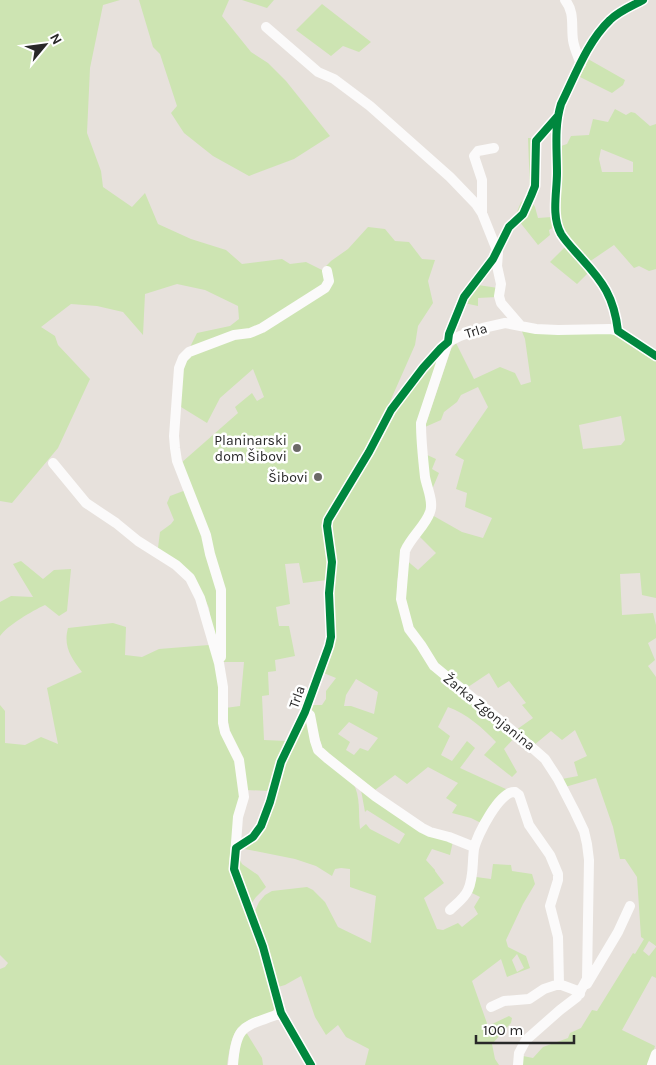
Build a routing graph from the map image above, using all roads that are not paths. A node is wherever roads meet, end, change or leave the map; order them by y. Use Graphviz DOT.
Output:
graph roads {
  1 [pos="565,0"];
  2 [pos="643,0"];
  3 [pos="266,27"];
  4 [pos="581,64"];
  5 [pos="494,148"];
  6 [pos="482,213"];
  7 [pos="496,250"];
  8 [pos="327,271"];
  9 [pos="520,325"];
  10 [pos="618,331"];
  11 [pos="448,342"];
  12 [pos="656,356"];
  13 [pos="53,463"];
  14 [pos="219,663"];
  15 [pos="305,712"];
  16 [pos="236,848"];
  17 [pos="474,848"];
  18 [pos="630,906"];
  19 [pos="450,910"];
  20 [pos="559,984"];
  21 [pos="582,990"];
  22 [pos="491,1007"];
  23 [pos="281,1013"];
  24 [pos="656,1054"];
  25 [pos="232,1065"];
  26 [pos="311,1065"];
  27 [pos="518,1065"];
  28 [pos="652,1065"];
  1 -- 4 [label="street"];
  2 -- 4 [label="street"];
  3 -- 6 [label="street"];
  4 -- 10 [label="street"];
  5 -- 6 [label="street"];
  6 -- 7 [label="street"];
  7 -- 9 [label="street"];
  7 -- 11 [label="street, Žarka Zgonjanina"];
  8 -- 14 [label="street"];
  9 -- 10 [label="street, Trla"];
  9 -- 11 [label="street, Trla"];
  10 -- 12 [label="street"];
  11 -- 15 [label="street, Trla"];
  11 -- 21 [label="street, Žarka Zgonjanina"];
  13 -- 14 [label="street"];
  14 -- 16 [label="street"];
  15 -- 16 [label="street, Trla"];
  15 -- 17 [label="street"];
  16 -- 23 [label="street"];
  17 -- 19 [label="street"];
  17 -- 20 [label="street"];
  18 -- 21 [label="street"];
  20 -- 21 [label="street"];
  20 -- 22 [label="street"];
  21 -- 27 [label="street"];
  23 -- 25 [label="street"];
  23 -- 26 [label="street"];
  24 -- 28 [label="street"];
}
